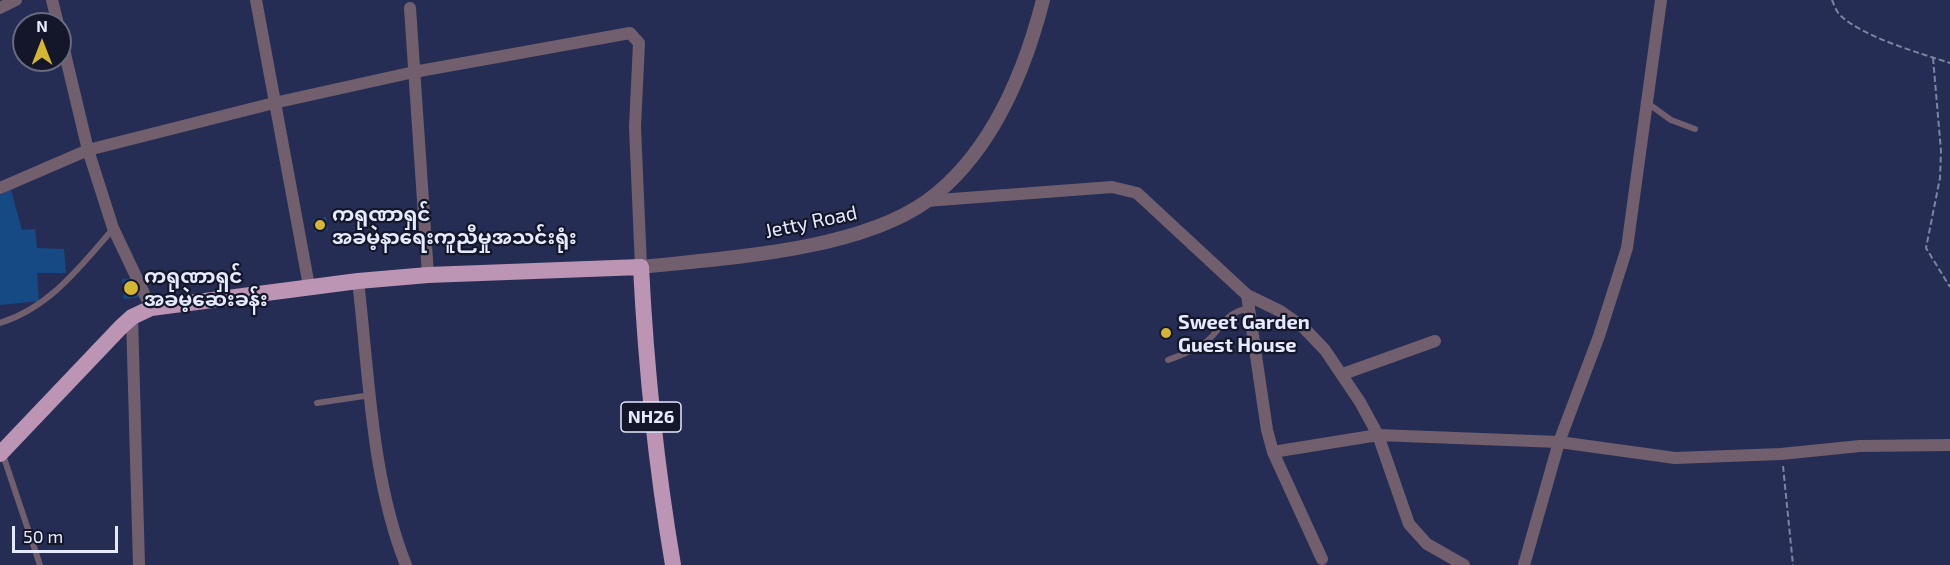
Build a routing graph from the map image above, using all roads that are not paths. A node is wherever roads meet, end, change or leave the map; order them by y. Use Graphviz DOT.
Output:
graph roads {
  1 [pos="16,0"];
  2 [pos="256,0"];
  3 [pos="1043,0"];
  4 [pos="1661,0"];
  5 [pos="0,8"];
  6 [pos="410,8"];
  7 [pos="69,72"];
  8 [pos="414,72"];
  9 [pos="1645,102"];
  10 [pos="274,103"];
  11 [pos="1695,129"];
  12 [pos="88,150"];
  13 [pos="0,188"];
  14 [pos="926,201"];
  15 [pos="113,228"];
  16 [pos="641,267"];
  17 [pos="428,275"];
  18 [pos="358,281"];
  19 [pos="309,286"];
  20 [pos="1247,295"];
  21 [pos="151,308"];
  22 [pos="1249,308"];
  23 [pos="132,317"];
  24 [pos="0,323"];
  25 [pos="1436,341"];
  26 [pos="1168,360"];
  27 [pos="1342,374"];
  28 [pos="371,395"];
  29 [pos="317,404"];
  30 [pos="1378,435"];
  31 [pos="1559,442"];
  32 [pos="1950,445"];
  33 [pos="1274,452"];
  34 [pos="1,453"];
  35 [pos="1322,559"];
  36 [pos="40,565"];
  37 [pos="140,565"];
  38 [pos="406,565"];
  39 [pos="673,565"];
  40 [pos="1464,565"];
  41 [pos="1524,565"];
  1 -- 5 [label="street"];
  2 -- 10 [label="street"];
  3 -- 14 [label="street, Jetty Road"];
  4 -- 9 [label="street"];
  6 -- 8 [label="street"];
  7 -- 12 [label="street"];
  8 -- 10 [label="street"];
  8 -- 16 [label="street"];
  8 -- 17 [label="street"];
  9 -- 11 [label="lane"];
  9 -- 31 [label="street"];
  10 -- 12 [label="street"];
  10 -- 19 [label="street"];
  12 -- 13 [label="street"];
  12 -- 15 [label="street"];
  14 -- 16 [label="street, Jetty Road"];
  14 -- 20 [label="street"];
  15 -- 21 [label="street"];
  15 -- 24 [label="lane"];
  16 -- 17 [label="highway"];
  16 -- 39 [label="highway, NH26"];
  17 -- 18 [label="highway"];
  18 -- 19 [label="highway"];
  18 -- 28 [label="street"];
  19 -- 21 [label="highway"];
  20 -- 22 [label="street"];
  20 -- 27 [label="street"];
  21 -- 23 [label="highway"];
  22 -- 26 [label="lane"];
  22 -- 33 [label="street"];
  23 -- 34 [label="highway"];
  23 -- 37 [label="street"];
  25 -- 27 [label="street"];
  27 -- 30 [label="street"];
  28 -- 29 [label="lane"];
  28 -- 38 [label="street"];
  30 -- 31 [label="street"];
  30 -- 33 [label="street"];
  30 -- 40 [label="street"];
  31 -- 32 [label="street"];
  31 -- 41 [label="street"];
  33 -- 35 [label="street"];
  34 -- 36 [label="lane"];
}
